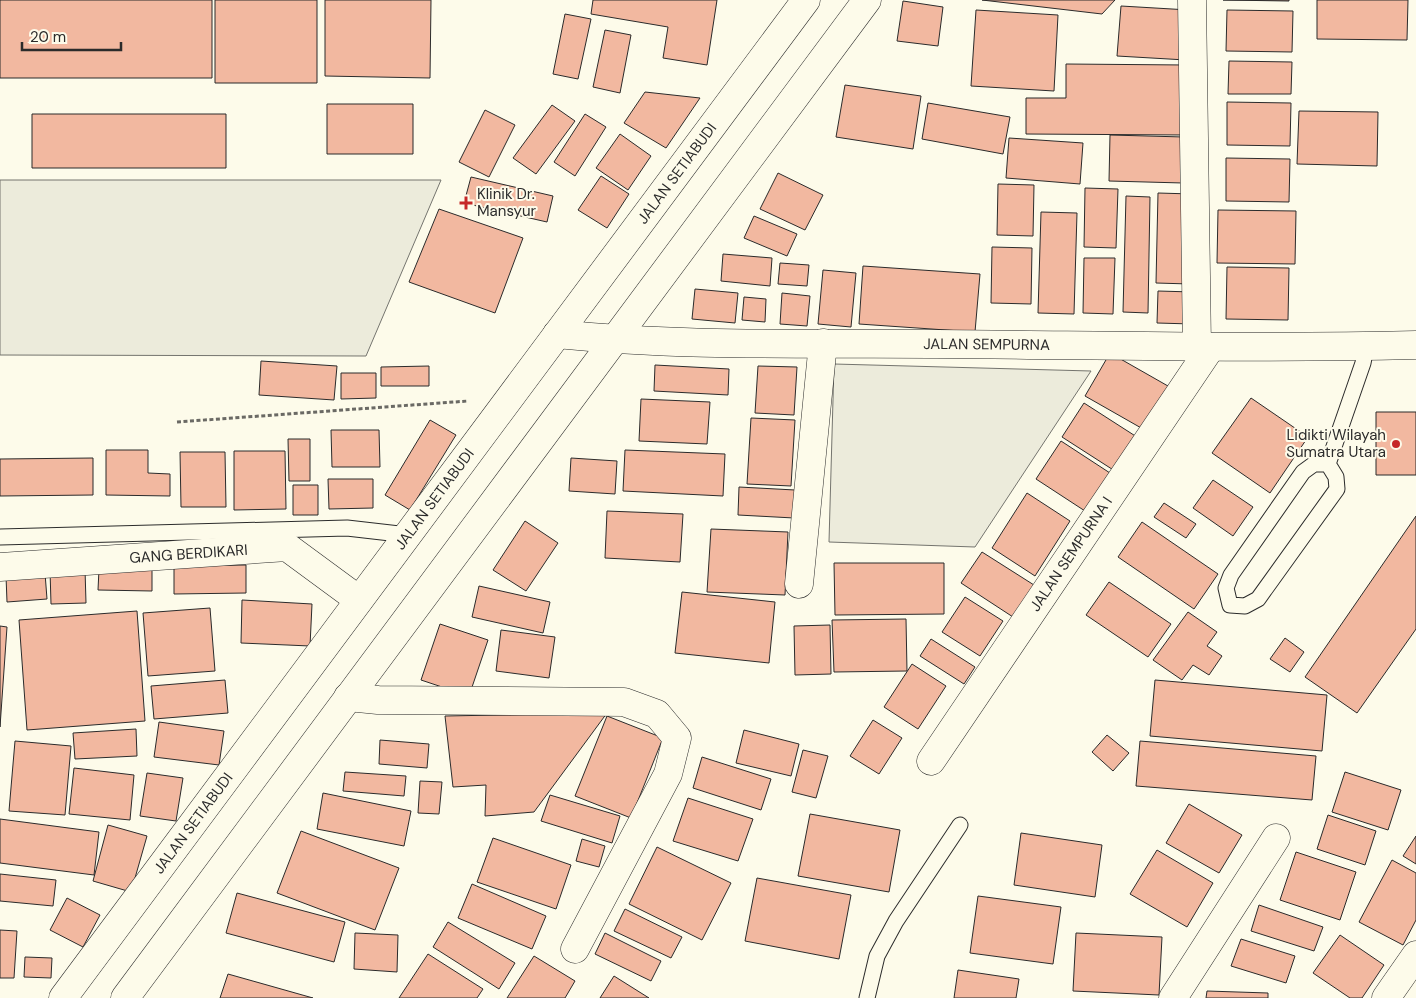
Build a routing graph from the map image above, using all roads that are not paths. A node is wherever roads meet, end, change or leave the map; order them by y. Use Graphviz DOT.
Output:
graph roads {
  1 [pos="806,0"];
  2 [pos="867,0"];
  3 [pos="1192,0"];
  4 [pos="557,334"];
  5 [pos="614,340"];
  6 [pos="823,343"];
  7 [pos="1416,345"];
  8 [pos="1204,347"];
  9 [pos="1366,347"];
  10 [pos="1328,464"];
  11 [pos="408,535"];
  12 [pos="0,537"];
  13 [pos="0,568"];
  14 [pos="799,584"];
  15 [pos="359,600"];
  16 [pos="348,698"];
  17 [pos="931,761"];
  18 [pos="960,825"];
  19 [pos="1276,838"];
  20 [pos="575,949"];
  21 [pos="1416,954"];
  22 [pos="63,998"];
  23 [pos="125,998"];
  24 [pos="867,998"];
  25 [pos="1173,998"];
  26 [pos="1386,998"];
  1 -- 4 [label="street, JALAN SETIABUDI"];
  2 -- 5 [label="street"];
  3 -- 8 [label="street"];
  4 -- 5 [label="street, JALAN SEMPURNA"];
  4 -- 11 [label="street, JALAN SETIABUDI"];
  5 -- 6 [label="street, JALAN SEMPURNA"];
  5 -- 16 [label="street"];
  6 -- 8 [label="street, JALAN SEMPURNA"];
  6 -- 14 [label="street"];
  7 -- 9 [label="street, JALAN SEMPURNA"];
  8 -- 9 [label="street, JALAN SEMPURNA"];
  8 -- 17 [label="street, JALAN SEMPURNA I"];
  9 -- 10 [label="lane"];
  10 -- 10 [label="lane"];
  11 -- 12 [label="lane"];
  11 -- 15 [label="street, JALAN SETIABUDI"];
  13 -- 15 [label="street, GANG BERDIKARI"];
  15 -- 22 [label="street, JALAN SETIABUDI"];
  16 -- 20 [label="street"];
  16 -- 23 [label="street"];
  18 -- 24 [label="lane"];
  19 -- 25 [label="street"];
  21 -- 26 [label="street"];
}
